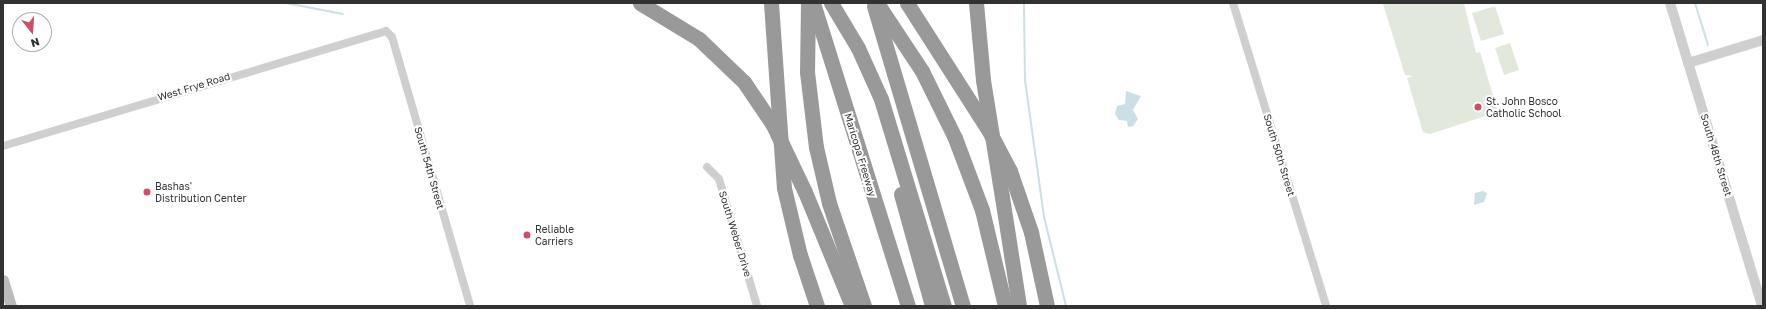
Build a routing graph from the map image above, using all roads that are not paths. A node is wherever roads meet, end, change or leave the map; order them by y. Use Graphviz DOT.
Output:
graph roads {
  1 [pos="640,3"];
  2 [pos="771,3"];
  3 [pos="808,3"];
  4 [pos="813,3"];
  5 [pos="821,3"];
  6 [pos="831,3"];
  7 [pos="873,3"];
  8 [pos="876,3"];
  9 [pos="907,3"];
  10 [pos="976,3"];
  11 [pos="1233,3"];
  12 [pos="1670,3"];
  13 [pos="386,31"];
  14 [pos="1763,40"];
  15 [pos="1688,63"];
  16 [pos="3,146"];
  17 [pos="707,167"];
  18 [pos="3,280"];
  19 [pos="11,306"];
  20 [pos="470,306"];
  21 [pos="756,306"];
  22 [pos="817,306"];
  23 [pos="852,306"];
  24 [pos="864,306"];
  25 [pos="908,306"];
  26 [pos="932,306"];
  27 [pos="944,306"];
  28 [pos="963,306"];
  29 [pos="1006,306"];
  30 [pos="1019,306"];
  31 [pos="1047,306"];
  32 [pos="1326,306"];
  33 [pos="1762,306"];
  1 -- 23 [label="highway, bridge"];
  2 -- 22 [label="highway"];
  3 -- 24 [label="highway"];
  4 -- 25 [label="highway, Maricopa Freeway"];
  5 -- 26 [label="highway"];
  6 -- 27 [label="highway"];
  7 -- 28 [label="highway"];
  8 -- 29 [label="highway"];
  9 -- 31 [label="highway"];
  10 -- 30 [label="highway, bridge"];
  11 -- 32 [label="street, South 50th Street"];
  12 -- 15 [label="street, South 48th Street"];
  13 -- 16 [label="street, West Frye Road"];
  13 -- 20 [label="street, South 54th Street"];
  14 -- 15 [label="street"];
  15 -- 33 [label="street, South 48th Street"];
  17 -- 21 [label="street, South Weber Drive"];
  18 -- 19 [label="main road"];
}
